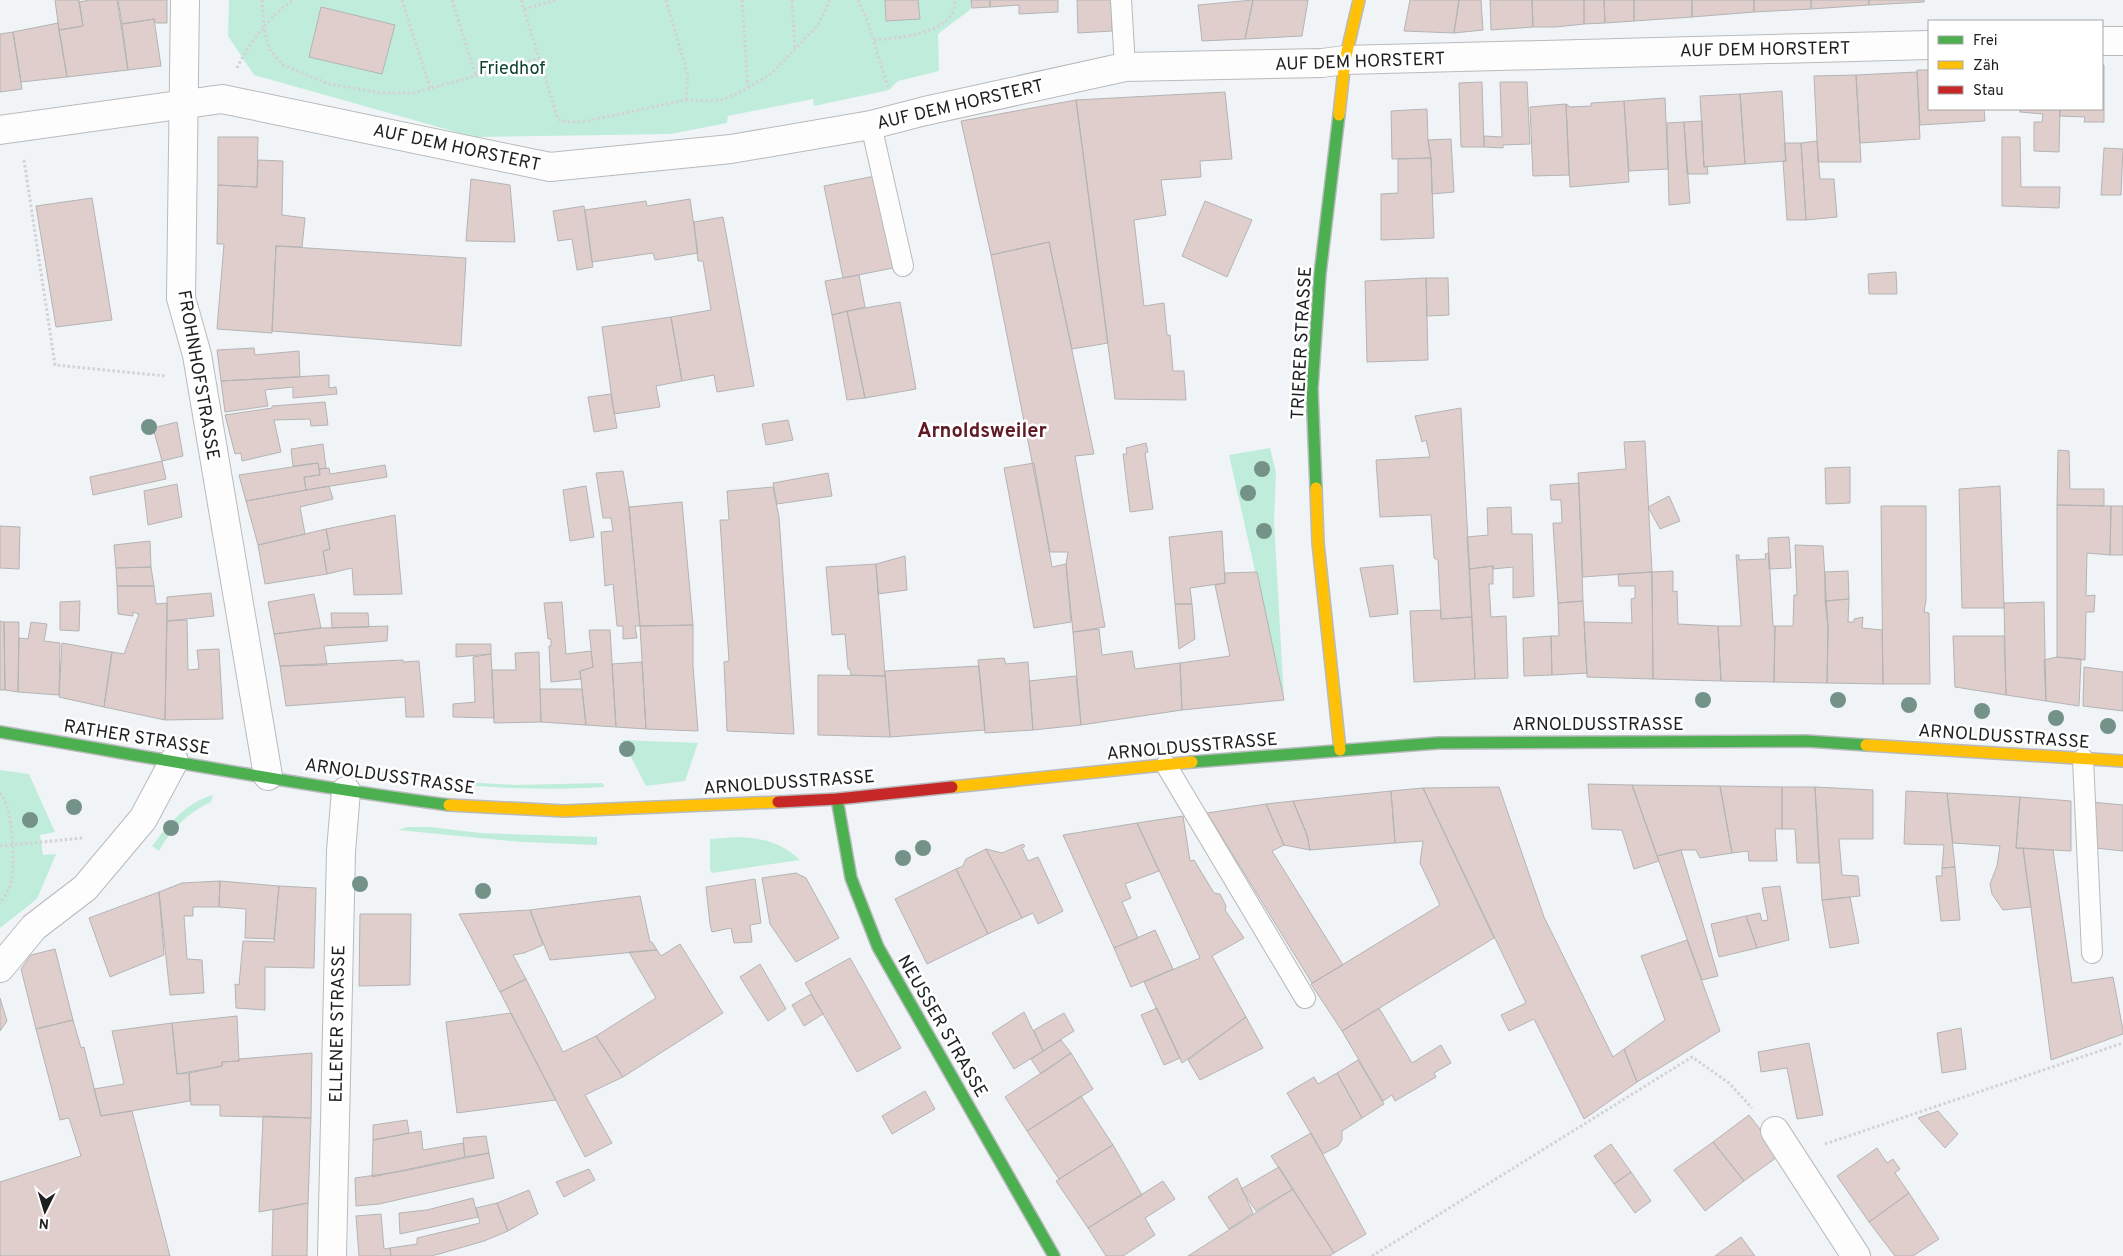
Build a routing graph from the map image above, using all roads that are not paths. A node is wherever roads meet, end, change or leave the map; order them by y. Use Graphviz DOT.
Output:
graph roads {
  1 [pos="185,0"];
  2 [pos="1121,0"];
  3 [pos="1358,0"];
  4 [pos="2103,41"];
  5 [pos="2123,41"];
  6 [pos="1928,45"];
  7 [pos="1345,60"];
  8 [pos="1125,66"];
  9 [pos="184,105"];
  10 [pos="871,125"];
  11 [pos="10,129"];
  12 [pos="903,266"];
  13 [pos="0,732"];
  14 [pos="1340,750"];
  15 [pos="2083,758"];
  16 [pos="2123,761"];
  17 [pos="174,762"];
  18 [pos="1166,765"];
  19 [pos="268,776"];
  20 [pos="346,792"];
  21 [pos="837,799"];
  22 [pos="2092,953"];
  23 [pos="0,968"];
  24 [pos="1305,998"];
  25 [pos="1775,1131"];
  26 [pos="332,1256"];
  27 [pos="1054,1256"];
  28 [pos="1856,1256"];
  1 -- 9 [label="street, FROHNHOFSTRASSE"];
  2 -- 8 [label="lane"];
  3 -- 7 [label="main road, TRIERER STRASSE"];
  4 -- 5 [label="street"];
  6 -- 7 [label="street, AUF DEM HORSTERT"];
  7 -- 8 [label="street, AUF DEM HORSTERT"];
  7 -- 14 [label="main road, TRIERER STRASSE"];
  8 -- 10 [label="street, AUF DEM HORSTERT"];
  9 -- 10 [label="street, AUF DEM HORSTERT"];
  9 -- 11 [label="street, AUF DEM HORSTERT"];
  9 -- 19 [label="street, FROHNHOFSTRASSE"];
  10 -- 12 [label="lane"];
  13 -- 17 [label="main road, RATHER STRASSE"];
  14 -- 15 [label="main road, ARNOLDUSSTRASSE"];
  14 -- 18 [label="main road, ARNOLDUSSTRASSE"];
  15 -- 16 [label="main road, ARNOLDUSSTRASSE"];
  15 -- 22 [label="lane"];
  17 -- 19 [label="main road, RATHER STRASSE"];
  17 -- 23 [label="street"];
  18 -- 21 [label="main road, ARNOLDUSSTRASSE"];
  18 -- 24 [label="lane"];
  19 -- 20 [label="main road, ARNOLDUSSTRASSE"];
  20 -- 21 [label="main road, ARNOLDUSSTRASSE"];
  20 -- 26 [label="street, ELLENER STRASSE"];
  21 -- 27 [label="main road, NEUSSER STRASSE"];
  25 -- 28 [label="street"];
}
